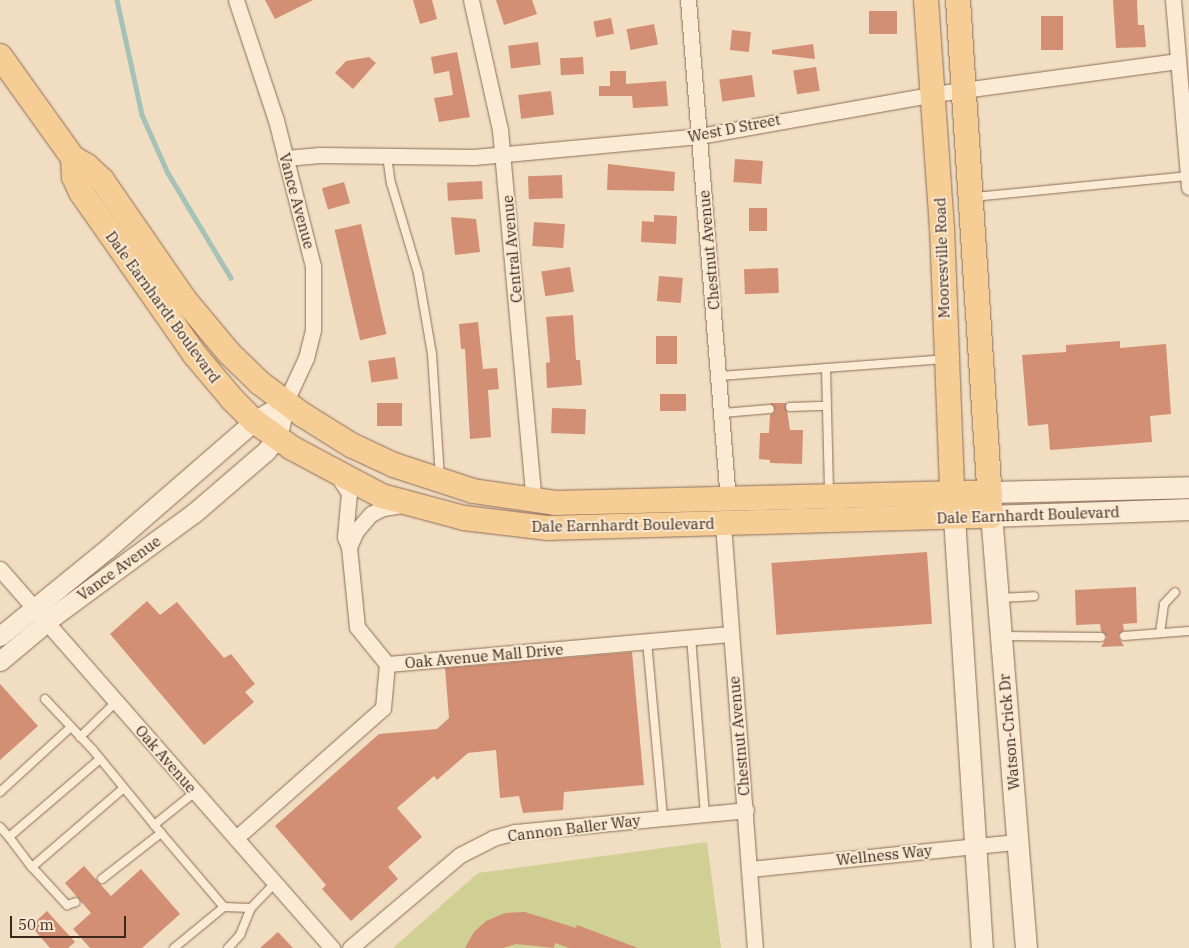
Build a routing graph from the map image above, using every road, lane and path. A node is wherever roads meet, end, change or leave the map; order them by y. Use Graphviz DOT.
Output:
graph roads {
  1 [pos="236,0"];
  2 [pos="471,0"];
  3 [pos="688,0"];
  4 [pos="926,0"];
  5 [pos="958,0"];
  6 [pos="1172,0"];
  7 [pos="0,56"];
  8 [pos="1178,61"];
  9 [pos="966,89"];
  10 [pos="934,94"];
  11 [pos="699,136"];
  12 [pos="388,156"];
  13 [pos="503,156"];
  14 [pos="73,158"];
  15 [pos="286,158"];
  16 [pos="1189,182"];
  17 [pos="973,197"];
  18 [pos="946,359"];
  19 [pos="826,368"];
  20 [pos="720,376"];
  21 [pos="285,402"];
  22 [pos="827,406"];
  23 [pos="790,407"];
  24 [pos="770,409"];
  25 [pos="723,413"];
  26 [pos="254,421"];
  27 [pos="278,438"];
  28 [pos="336,474"];
  29 [pos="440,482"];
  30 [pos="1189,487"];
  31 [pos="990,492"];
  32 [pos="952,494"];
  33 [pos="829,498"];
  34 [pos="728,500"];
  35 [pos="534,502"];
  36 [pos="409,506"];
  37 [pos="1189,509"];
  38 [pos="991,516"];
  39 [pos="954,517"];
  40 [pos="723,524"];
  41 [pos="349,547"];
  42 [pos="0,569"];
  43 [pos="1175,592"];
  44 [pos="1034,596"];
  45 [pos="998,598"];
  46 [pos="40,615"];
  47 [pos="1189,631"];
  48 [pos="1160,633"];
  49 [pos="731,634"];
  50 [pos="0,636"];
  51 [pos="1001,636"];
  52 [pos="1124,636"];
  53 [pos="691,637"];
  54 [pos="1101,637"];
  55 [pos="647,641"];
  56 [pos="0,661"];
  57 [pos="388,664"];
  58 [pos="45,699"];
  59 [pos="116,702"];
  60 [pos="71,727"];
  61 [pos="80,737"];
  62 [pos="100,759"];
  63 [pos="124,788"];
  64 [pos="0,792"];
  65 [pos="195,792"];
  66 [pos="746,810"];
  67 [pos="705,814"];
  68 [pos="663,818"];
  69 [pos="154,825"];
  70 [pos="0,827"];
  71 [pos="161,834"];
  72 [pos="9,837"];
  73 [pos="236,838"];
  74 [pos="1017,842"];
  75 [pos="975,845"];
  76 [pos="32,867"];
  77 [pos="750,869"];
  78 [pos="102,879"];
  79 [pos="275,883"];
  80 [pos="76,902"];
  81 [pos="224,907"];
  82 [pos="251,908"];
  83 [pos="174,948"];
  84 [pos="228,948"];
  85 [pos="332,948"];
  86 [pos="350,948"];
  87 [pos="755,948"];
  88 [pos="982,948"];
  89 [pos="1026,948"];
  1 -- 15 [label="street, Vance Avenue"];
  2 -- 13 [label="street, Central Avenue"];
  3 -- 11 [label="street, Chestnut Avenue"];
  4 -- 10 [label="main road, Mooresville Road"];
  5 -- 9 [label="main road"];
  6 -- 8 [label="street"];
  7 -- 14 [label="main road, Dale Earnhardt Boulevard"];
  8 -- 9 [label="street, West D Street"];
  8 -- 16 [label="street"];
  9 -- 10 [label="street, West D Street"];
  9 -- 17 [label="main road"];
  10 -- 11 [label="street, West D Street"];
  10 -- 18 [label="main road, Mooresville Road"];
  11 -- 13 [label="street, West D Street"];
  11 -- 20 [label="street, Chestnut Avenue"];
  12 -- 13 [label="street, West D Street"];
  12 -- 15 [label="street, West D Street"];
  12 -- 29 [label="lane"];
  13 -- 35 [label="street, Central Avenue"];
  14 -- 21 [label="main road, Dale Earnhardt Boulevard"];
  14 -- 26 [label="main road, Dale Earnhardt Boulevard"];
  15 -- 21 [label="street, Vance Avenue"];
  16 -- 17 [label="lane"];
  17 -- 31 [label="main road"];
  18 -- 19 [label="lane"];
  18 -- 32 [label="main road, Mooresville Road"];
  19 -- 20 [label="lane"];
  19 -- 22 [label="lane"];
  20 -- 25 [label="street, Chestnut Avenue"];
  21 -- 26 [label="street, Vance Avenue"];
  21 -- 27 [label="street, Vance Avenue"];
  21 -- 29 [label="main road, Dale Earnhardt Boulevard"];
  22 -- 23 [label="lane"];
  22 -- 33 [label="lane"];
  24 -- 25 [label="lane"];
  25 -- 34 [label="street, Chestnut Avenue"];
  26 -- 27 [label="main road, Dale Earnhardt Boulevard"];
  26 -- 46 [label="street, Vance Avenue"];
  27 -- 28 [label="main road, Dale Earnhardt Boulevard"];
  27 -- 46 [label="street, Vance Avenue"];
  28 -- 36 [label="main road, Dale Earnhardt Boulevard"];
  28 -- 41 [label="street"];
  29 -- 35 [label="main road, Dale Earnhardt Boulevard"];
  30 -- 31 [label="main road, Dale Earnhardt Boulevard"];
  31 -- 32 [label="main road, Dale Earnhardt Boulevard"];
  31 -- 38 [label="main road"];
  32 -- 33 [label="main road, Dale Earnhardt Boulevard"];
  32 -- 39 [label="main road, Mooresville Road"];
  33 -- 34 [label="main road, Dale Earnhardt Boulevard"];
  34 -- 35 [label="main road, Dale Earnhardt Boulevard"];
  36 -- 40 [label="main road, Dale Earnhardt Boulevard"];
  36 -- 41 [label="street"];
  37 -- 38 [label="main road, Dale Earnhardt Boulevard"];
  38 -- 39 [label="main road, Dale Earnhardt Boulevard"];
  38 -- 45 [label="main road, Watson-Crick Dr"];
  39 -- 40 [label="main road, Dale Earnhardt Boulevard"];
  39 -- 75 [label="main road"];
  40 -- 49 [label="street, Chestnut Avenue"];
  41 -- 57 [label="street"];
  42 -- 46 [label="street, Oak Avenue"];
  43 -- 48 [label="lane"];
  44 -- 45 [label="lane"];
  45 -- 51 [label="main road, Watson-Crick Dr"];
  46 -- 50 [label="street, Vance Avenue"];
  46 -- 56 [label="street, Vance Avenue"];
  46 -- 59 [label="street, Oak Avenue"];
  47 -- 48 [label="lane"];
  48 -- 52 [label="lane"];
  49 -- 53 [label="street, Oak Avenue Mall Drive"];
  49 -- 66 [label="street, Chestnut Avenue"];
  51 -- 54 [label="lane"];
  51 -- 74 [label="main road, Watson-Crick Dr"];
  53 -- 55 [label="street, Oak Avenue Mall Drive"];
  53 -- 67 [label="lane"];
  55 -- 57 [label="street, Oak Avenue Mall Drive"];
  55 -- 68 [label="lane"];
  57 -- 73 [label="street, Oak Avenue Mall Drive"];
  58 -- 60 [label="lane"];
  59 -- 61 [label="lane"];
  59 -- 65 [label="street, Oak Avenue"];
  60 -- 61 [label="lane"];
  60 -- 64 [label="lane"];
  61 -- 62 [label="lane"];
  62 -- 63 [label="lane"];
  62 -- 72 [label="lane"];
  63 -- 69 [label="lane"];
  63 -- 76 [label="lane"];
  65 -- 69 [label="lane"];
  65 -- 73 [label="street, Oak Avenue"];
  66 -- 67 [label="street, Cannon Baller Way"];
  66 -- 77 [label="street, Chestnut Avenue"];
  67 -- 68 [label="street, Cannon Baller Way"];
  68 -- 86 [label="street, Cannon Baller Way"];
  69 -- 71 [label="lane"];
  70 -- 72 [label="lane"];
  71 -- 78 [label="lane"];
  71 -- 81 [label="lane"];
  72 -- 76 [label="lane"];
  73 -- 79 [label="street, Oak Avenue"];
  74 -- 75 [label="street, Wellness Way"];
  74 -- 89 [label="main road, Watson-Crick Dr"];
  75 -- 77 [label="street, Wellness Way"];
  75 -- 88 [label="main road"];
  76 -- 80 [label="lane"];
  77 -- 87 [label="street, Chestnut Avenue"];
  79 -- 82 [label="lane"];
  79 -- 85 [label="street, Oak Avenue"];
  81 -- 82 [label="lane"];
  81 -- 83 [label="lane"];
  82 -- 84 [label="lane"];
}
